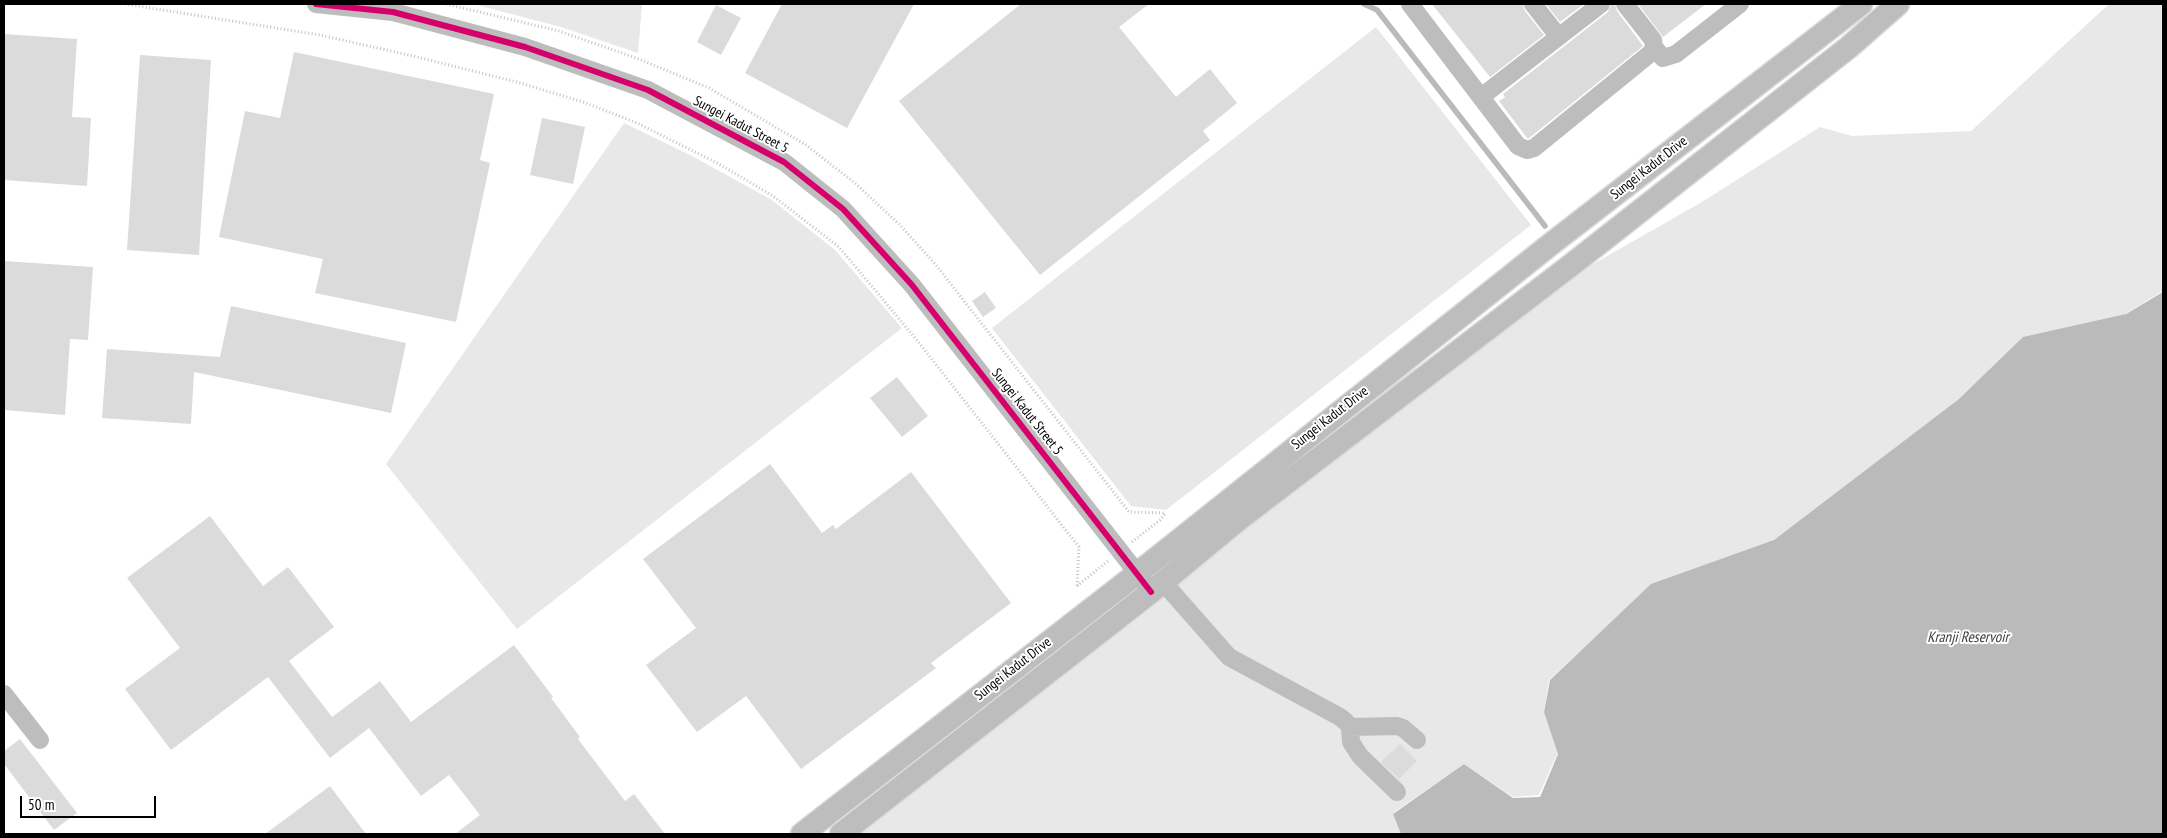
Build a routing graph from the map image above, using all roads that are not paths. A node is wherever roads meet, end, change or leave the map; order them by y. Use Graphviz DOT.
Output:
graph roads {
  1 [pos="316,4"];
  2 [pos="1410,4"];
  3 [pos="1533,4"];
  4 [pos="1601,4"];
  5 [pos="1625,4"];
  6 [pos="1740,4"];
  7 [pos="1861,4"];
  8 [pos="1898,4"];
  9 [pos="1558,36"];
  10 [pos="1654,47"];
  11 [pos="1481,97"];
  12 [pos="1138,572"];
  13 [pos="1157,587"];
  14 [pos="4,694"];
  15 [pos="1350,727"];
  16 [pos="40,740"];
  17 [pos="1416,740"];
  18 [pos="1397,792"];
  19 [pos="802,834"];
  20 [pos="841,834"];
  1 -- 12 [label="street, Sungei Kadut Street 5"];
  2 -- 11 [label="street"];
  3 -- 9 [label="street"];
  4 -- 9 [label="street"];
  5 -- 10 [label="street"];
  6 -- 10 [label="street"];
  7 -- 12 [label="main road, Sungei Kadut Drive"];
  8 -- 13 [label="main road, Sungei Kadut Drive"];
  9 -- 11 [label="street"];
  10 -- 11 [label="street"];
  12 -- 13 [label="street, Sungei Kadut Street 5"];
  12 -- 19 [label="main road, Sungei Kadut Drive"];
  13 -- 15 [label="street, Sungei Kadut Street 5"];
  13 -- 20 [label="main road, Sungei Kadut Drive"];
  14 -- 16 [label="street"];
  15 -- 17 [label="street"];
  15 -- 18 [label="street"];
}
